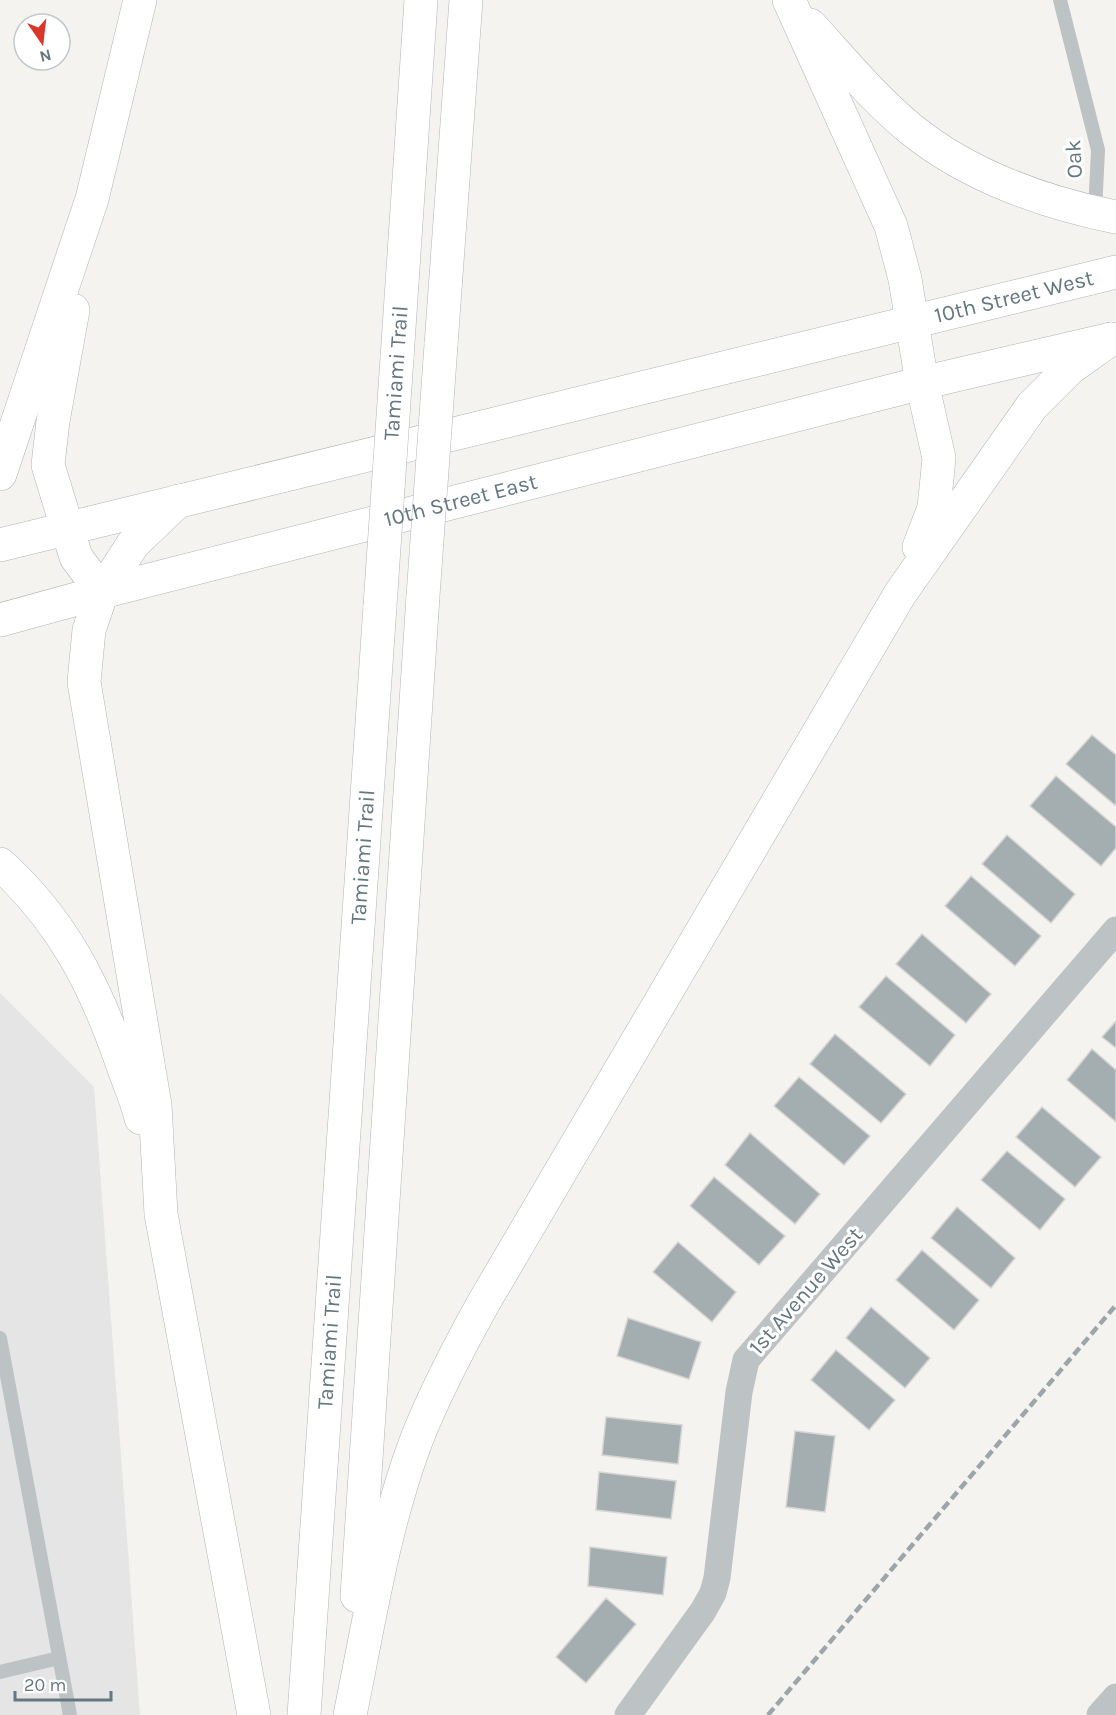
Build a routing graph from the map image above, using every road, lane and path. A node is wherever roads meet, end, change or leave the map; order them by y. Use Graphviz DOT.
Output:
graph roads {
  1 [pos="140,0"];
  2 [pos="421,0"];
  3 [pos="466,0"];
  4 [pos="1060,0"];
  5 [pos="790,2"];
  6 [pos="92,199"];
  7 [pos="1105,215"];
  8 [pos="1116,272"];
  9 [pos="912,321"];
  10 [pos="1113,338"];
  11 [pos="922,383"];
  12 [pos="0,474"];
  13 [pos="178,501"];
  14 [pos="66,529"];
  15 [pos="0,545"];
  16 [pos="102,592"];
  17 [pos="900,594"];
  18 [pos="0,620"];
  19 [pos="0,864"];
  20 [pos="1116,930"];
  21 [pos="161,1214"];
  22 [pos="0,1338"];
  23 [pos="59,1658"];
  24 [pos="0,1672"];
  25 [pos="1116,1697"];
  26 [pos="70,1715"];
  27 [pos="254,1715"];
  28 [pos="304,1715"];
  29 [pos="349,1715"];
  30 [pos="628,1715"];
  31 [pos="1100,1715"];
  1 -- 6 [label="main road"];
  2 -- 28 [label="main road, Tamiami Trail, bridge"];
  3 -- 29 [label="main road, Tamiami Trail, bridge"];
  4 -- 7 [label="lane, Oak"];
  5 -- 7 [label="main road"];
  5 -- 9 [label="main road"];
  6 -- 12 [label="main road"];
  6 -- 14 [label="main road"];
  8 -- 9 [label="main road, 10th Street West"];
  9 -- 11 [label="main road"];
  9 -- 13 [label="main road"];
  10 -- 11 [label="main road"];
  10 -- 17 [label="main road"];
  11 -- 16 [label="main road, 10th Street East"];
  11 -- 17 [label="main road"];
  13 -- 14 [label="main road"];
  13 -- 16 [label="main road"];
  14 -- 15 [label="main road"];
  14 -- 16 [label="main road"];
  16 -- 18 [label="main road, 10th Street East"];
  16 -- 21 [label="main road"];
  17 -- 29 [label="main road"];
  19 -- 21 [label="main road"];
  20 -- 30 [label="street, 1st Avenue West"];
  21 -- 27 [label="main road"];
  22 -- 23 [label="lane"];
  23 -- 24 [label="lane"];
  23 -- 26 [label="lane"];
  25 -- 31 [label="street"];
}
